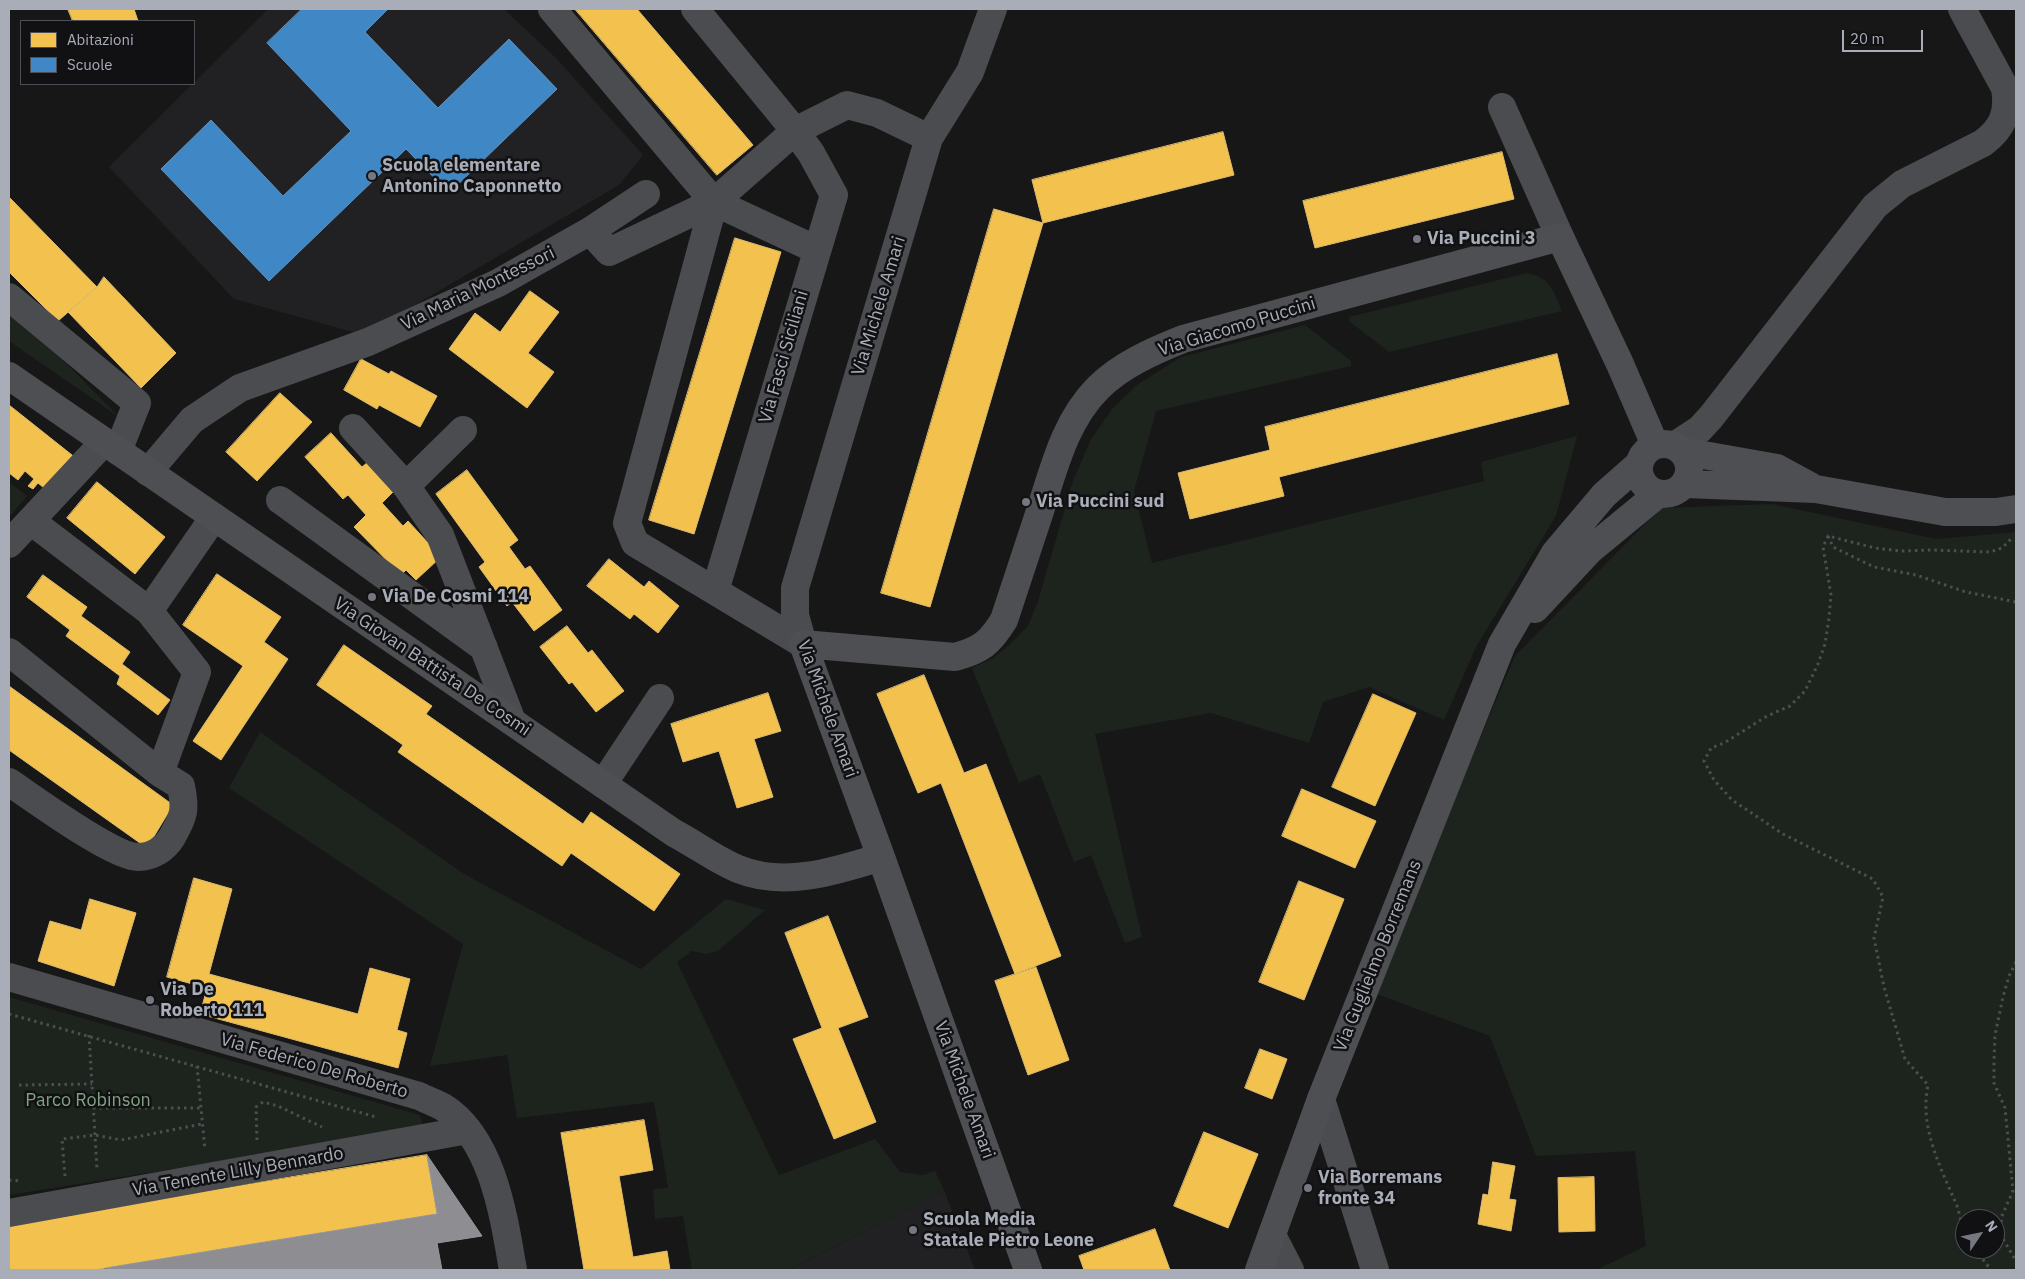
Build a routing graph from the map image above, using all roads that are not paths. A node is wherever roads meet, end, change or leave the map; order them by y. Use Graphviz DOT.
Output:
graph roads {
  1 [pos="552,9"];
  2 [pos="695,9"];
  3 [pos="993,9"];
  4 [pos="1962,9"];
  5 [pos="1502,107"];
  6 [pos="795,131"];
  7 [pos="929,138"];
  8 [pos="646,194"];
  9 [pos="714,202"];
  10 [pos="590,231"];
  11 [pos="1560,237"];
  12 [pos="816,250"];
  13 [pos="9,298"];
  14 [pos="9,376"];
  15 [pos="353,428"];
  16 [pos="463,430"];
  17 [pos="111,446"];
  18 [pos="1662,452"];
  19 [pos="148,472"];
  20 [pos="1685,484"];
  21 [pos="406,486"];
  22 [pos="1816,489"];
  23 [pos="1658,494"];
  24 [pos="280,500"];
  25 [pos="2016,509"];
  26 [pos="214,517"];
  27 [pos="31,521"];
  28 [pos="9,544"];
  29 [pos="715,591"];
  30 [pos="149,611"];
  31 [pos="803,644"];
  32 [pos="1502,644"];
  33 [pos="484,648"];
  34 [pos="9,652"];
  35 [pos="660,698"];
  36 [pos="512,721"];
  37 [pos="160,772"];
  38 [pos="9,782"];
  39 [pos="603,784"];
  40 [pos="881,857"];
  41 [pos="9,977"];
  42 [pos="1321,1099"];
  43 [pos="468,1130"];
  44 [pos="9,1214"];
  45 [pos="1272,1234"];
  46 [pos="513,1270"];
  47 [pos="1028,1270"];
  48 [pos="1259,1270"];
  49 [pos="1290,1270"];
  50 [pos="1376,1270"];
  1 -- 9 [label="street"];
  2 -- 6 [label="street, Via Fasci Siciliani"];
  3 -- 7 [label="street"];
  4 -- 18 [label="street"];
  5 -- 11 [label="street"];
  6 -- 7 [label="street"];
  6 -- 9 [label="street"];
  6 -- 12 [label="street, Via Fasci Siciliani"];
  7 -- 31 [label="street, Via Michele Amari"];
  8 -- 10 [label="street, Via Maria Montessori"];
  9 -- 10 [label="street"];
  9 -- 12 [label="street"];
  9 -- 29 [label="street"];
  10 -- 19 [label="street, Via Maria Montessori"];
  11 -- 18 [label="main road"];
  11 -- 31 [label="main road, Via Giacomo Puccini"];
  12 -- 29 [label="street, Via Fasci Siciliani"];
  13 -- 17 [label="street"];
  14 -- 17 [label="main road, Via Giovan Battista De Cosmi"];
  15 -- 21 [label="street"];
  16 -- 21 [label="street"];
  17 -- 19 [label="main road, Via Giovan Battista De Cosmi"];
  17 -- 27 [label="street"];
  18 -- 20 [label="main road"];
  18 -- 22 [label="main road"];
  18 -- 23 [label="main road"];
  18 -- 32 [label="main road"];
  19 -- 26 [label="main road, Via Giovan Battista De Cosmi"];
  20 -- 22 [label="main road"];
  20 -- 23 [label="main road"];
  21 -- 33 [label="street"];
  22 -- 25 [label="main road"];
  23 -- 32 [label="main road"];
  24 -- 33 [label="street"];
  26 -- 30 [label="street"];
  26 -- 36 [label="main road, Via Giovan Battista De Cosmi"];
  27 -- 28 [label="street"];
  27 -- 30 [label="street"];
  29 -- 31 [label="street"];
  30 -- 37 [label="street"];
  31 -- 40 [label="main road, Via Michele Amari"];
  32 -- 42 [label="main road, Via Guglielmo Borremans"];
  33 -- 36 [label="street"];
  34 -- 37 [label="street"];
  35 -- 39 [label="street"];
  36 -- 39 [label="main road, Via Giovan Battista De Cosmi"];
  37 -- 38 [label="street"];
  39 -- 40 [label="main road, Via Giovan Battista De Cosmi"];
  40 -- 47 [label="main road, Via Michele Amari"];
  41 -- 43 [label="street, Via Federico De Roberto"];
  42 -- 45 [label="main road, Via Guglielmo Borremans"];
  42 -- 50 [label="street"];
  43 -- 44 [label="street, Via Tenente Lilly Bennardo"];
  43 -- 46 [label="street, Via Federico De Roberto"];
  45 -- 48 [label="main road, Via Guglielmo Borremans"];
  45 -- 49 [label="street"];
}
